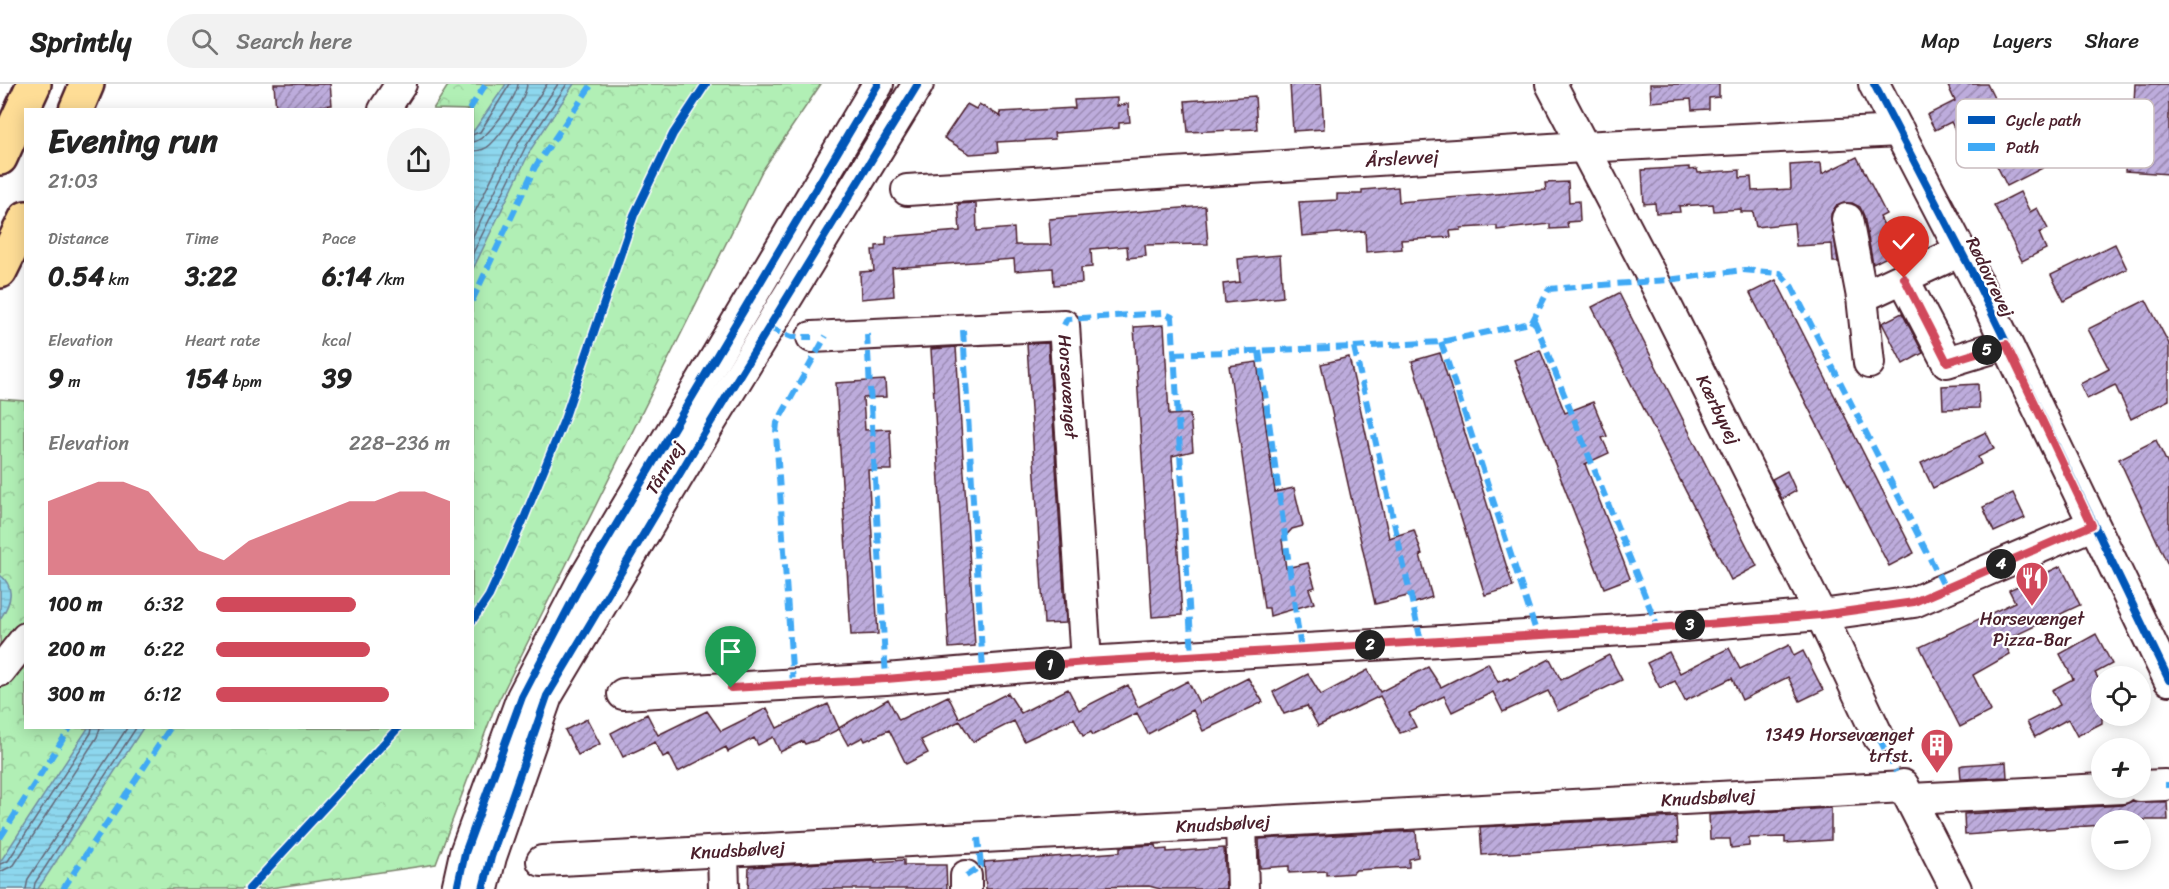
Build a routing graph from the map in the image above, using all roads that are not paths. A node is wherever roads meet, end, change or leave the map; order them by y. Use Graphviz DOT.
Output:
graph roads {
  1 [pos="34,84"];
  2 [pos="87,84"];
  3 [pos="878,84"];
  4 [pos="918,84"];
  5 [pos="1551,84"];
  6 [pos="1874,84"];
  7 [pos="77,108"];
  8 [pos="1899,131"];
  9 [pos="1582,147"];
  10 [pos="0,158"];
  11 [pos="907,190"];
  12 [pos="1847,219"];
  13 [pos="24,222"];
  14 [pos="1961,251"];
  15 [pos="0,271"];
  16 [pos="1904,278"];
  17 [pos="1862,297"];
  18 [pos="813,337"];
  19 [pos="2006,344"];
  20 [pos="1869,363"];
  21 [pos="2092,525"];
  22 [pos="1821,615"];
  23 [pos="24,641"];
  24 [pos="1086,662"];
  25 [pos="0,671"];
  26 [pos="2169,680"];
  27 [pos="623,694"];
  28 [pos="1879,738"];
  29 [pos="1904,786"];
  30 [pos="2091,788"];
  31 [pos="1241,824"];
  32 [pos="723,853"];
  33 [pos="542,861"];
  34 [pos="457,889"];
  35 [pos="483,889"];
  36 [pos="724,889"];
  37 [pos="1243,889"];
  38 [pos="1956,889"];
  1 -- 10 [label="highway"];
  2 -- 7 [label="highway"];
  3 -- 34 [label="street, Tårnvej"];
  4 -- 35 [label="street, Tårnvej"];
  5 -- 9 [label="street, Kærbyvej"];
  6 -- 8 [label="street, Rødovrevej"];
  8 -- 9 [label="street, Årslevvej"];
  8 -- 14 [label="street, Rødovrevej"];
  9 -- 11 [label="street, Årslevvej"];
  9 -- 22 [label="street, Kærbyvej"];
  12 -- 17 [label="street"];
  13 -- 15 [label="highway"];
  14 -- 16 [label="street"];
  14 -- 19 [label="street, Rødovrevej"];
  16 -- 17 [label="street"];
  16 -- 19 [label="street"];
  17 -- 20 [label="street"];
  18 -- 24 [label="street, Horsevænget"];
  19 -- 21 [label="street, Rødovrevej"];
  21 -- 22 [label="street"];
  21 -- 26 [label="street, Rødovrevej"];
  22 -- 24 [label="street"];
  22 -- 28 [label="street, Kærbyvej"];
  23 -- 25 [label="street"];
  24 -- 27 [label="street"];
  29 -- 30 [label="street, Knudsbølvej"];
  29 -- 31 [label="street, Knudsbølvej"];
  29 -- 38 [label="street"];
  31 -- 32 [label="street, Knudsbølvej"];
  31 -- 37 [label="street"];
  32 -- 33 [label="street, Knudsbølvej"];
  32 -- 36 [label="street"];
}
